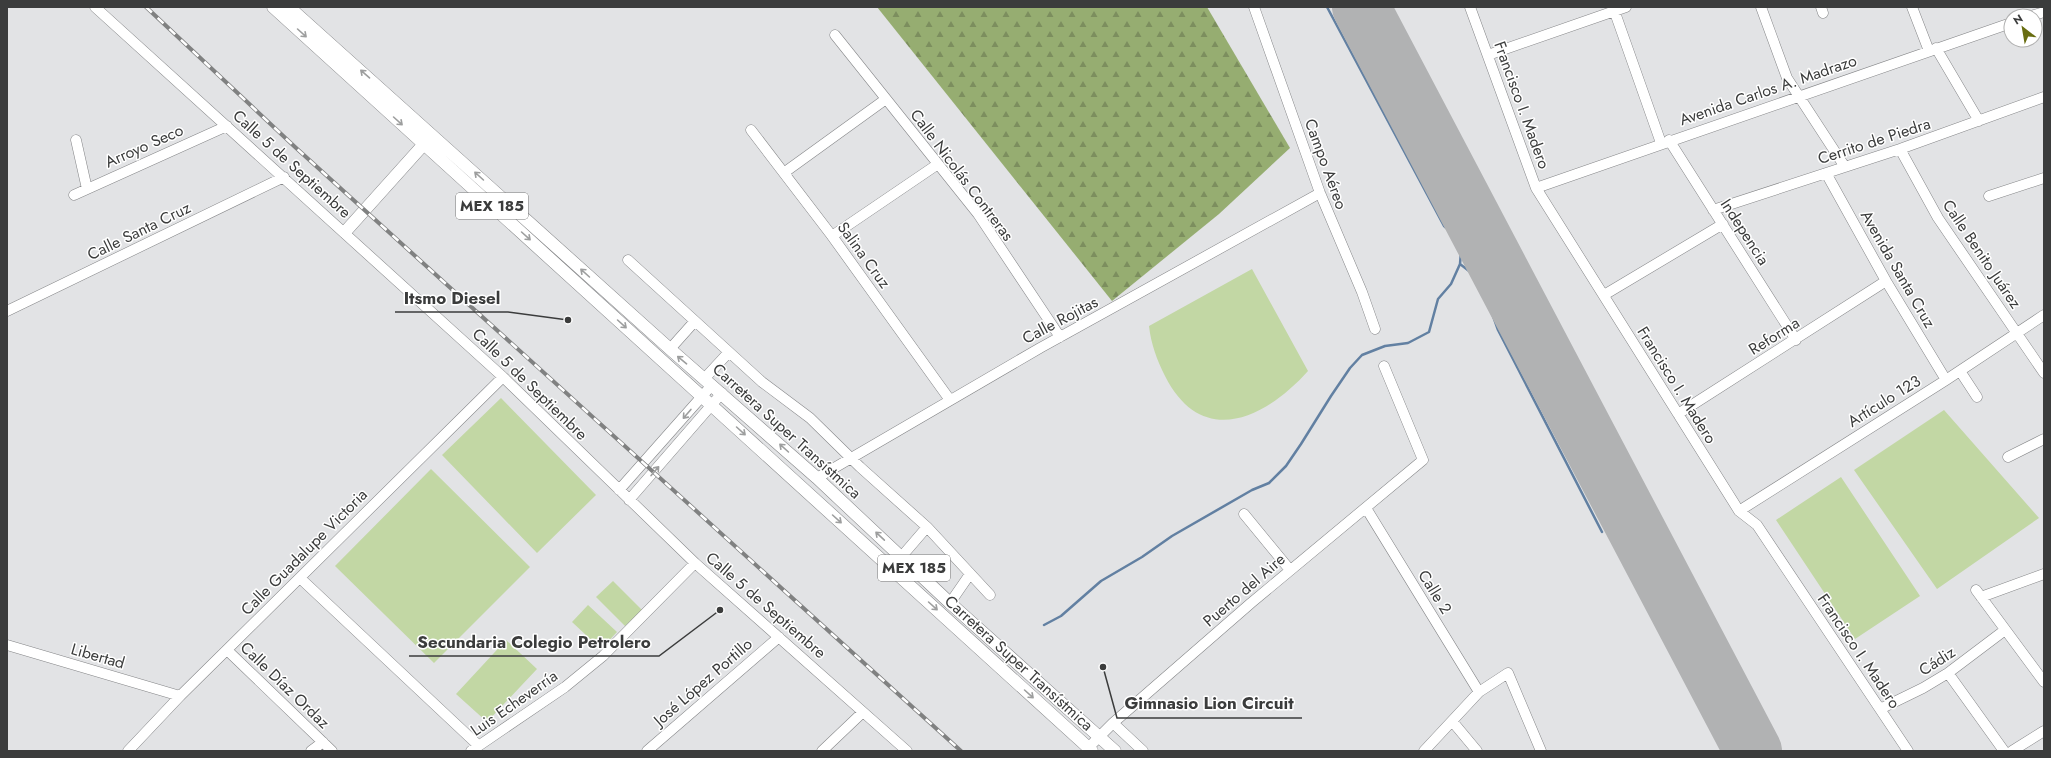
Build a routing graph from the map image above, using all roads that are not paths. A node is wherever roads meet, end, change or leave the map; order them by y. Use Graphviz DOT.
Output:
graph roads {
  1 [pos="95,7"];
  2 [pos="273,7"];
  3 [pos="289,7"];
  4 [pos="1254,7"];
  5 [pos="1470,7"];
  6 [pos="1626,7"];
  7 [pos="1761,7"];
  8 [pos="1912,7"];
  9 [pos="1614,9"];
  10 [pos="2003,26"];
  11 [pos="835,35"];
  12 [pos="1932,50"];
  13 [pos="1488,55"];
  14 [pos="1798,95"];
  15 [pos="2044,98"];
  16 [pos="886,99"];
  17 [pos="1979,121"];
  18 [pos="227,126"];
  19 [pos="751,130"];
  20 [pos="436,137"];
  21 [pos="76,140"];
  22 [pos="1665,142"];
  23 [pos="424,144"];
  24 [pos="1900,149"];
  25 [pos="938,164"];
  26 [pos="1845,167"];
  27 [pos="785,172"];
  28 [pos="1826,173"];
  29 [pos="284,177"];
  30 [pos="2044,178"];
  31 [pos="1536,188"];
  32 [pos="86,189"];
  33 [pos="1320,194"];
  34 [pos="74,195"];
  35 [pos="1989,196"];
  36 [pos="1713,210"];
  37 [pos="1723,224"];
  38 [pos="345,232"];
  39 [pos="832,236"];
  40 [pos="628,260"];
  41 [pos="1886,281"];
  42 [pos="1604,295"];
  43 [pos="7,311"];
  44 [pos="2044,315"];
  45 [pos="695,321"];
  46 [pos="1375,329"];
  47 [pos="2016,333"];
  48 [pos="1060,337"];
  49 [pos="1796,340"];
  50 [pos="670,349"];
  51 [pos="729,352"];
  52 [pos="1384,366"];
  53 [pos="1960,371"];
  54 [pos="2044,373"];
  55 [pos="503,377"];
  56 [pos="1946,380"];
  57 [pos="708,381"];
  58 [pos="722,393"];
  59 [pos="702,397"];
  60 [pos="1977,397"];
  61 [pos="950,400"];
  62 [pos="712,405"];
  63 [pos="1678,414"];
  64 [pos="2044,439"];
  65 [pos="2008,457"];
  66 [pos="851,459"];
  67 [pos="817,478"];
  68 [pos="619,490"];
  69 [pos="629,500"];
  70 [pos="1366,508"];
  71 [pos="1739,511"];
  72 [pos="1244,514"];
  73 [pos="927,527"];
  74 [pos="902,556"];
  75 [pos="695,564"];
  76 [pos="1290,570"];
  77 [pos="970,574"];
  78 [pos="2043,575"];
  79 [pos="300,578"];
  80 [pos="990,595"];
  81 [pos="950,603"];
  82 [pos="2005,630"];
  83 [pos="779,637"];
  84 [pos="7,646"];
  85 [pos="227,650"];
  86 [pos="1948,673"];
  87 [pos="2044,682"];
  88 [pos="1479,692"];
  89 [pos="180,696"];
  90 [pos="1880,709"];
  91 [pos="863,712"];
  92 [pos="1452,721"];
  93 [pos="1113,723"];
  94 [pos="2044,731"];
  95 [pos="1099,737"];
  96 [pos="323,742"];
  97 [pos="475,748"];
  98 [pos="1090,749"];
  99 [pos="132,750"];
  100 [pos="311,751"];
  101 [pos="332,751"];
  102 [pos="647,751"];
  103 [pos="822,751"];
  104 [pos="908,751"];
  105 [pos="1115,751"];
  106 [pos="1143,751"];
  107 [pos="1424,751"];
  108 [pos="1477,751"];
  109 [pos="1541,751"];
  110 [pos="1908,751"];
  111 [pos="2004,751"];
  112 [pos="2012,751"];
  1 -- 18 [label="street, Calle 5 de Septiembre"];
  2 -- 23 [label="main road, MEX 185, one-way"];
  20 -- 3 [label="main road, Carretera Super Transístmica / MEX 185, one-way"];
  4 -- 33 [label="street, Campo Aéreo"];
  5 -- 13 [label="street, Francisco I. Madero"];
  6 -- 9 [label="street"];
  7 -- 14 [label="street"];
  8 -- 12 [label="street"];
  9 -- 13 [label="street"];
  9 -- 22 [label="street, Indepencia"];
  10 -- 12 [label="street, Avenida Carlos A. Madrazo"];
  11 -- 16 [label="street, Calle Nicolás Contreras"];
  12 -- 14 [label="street, Avenida Carlos A. Madrazo"];
  12 -- 17 [label="street"];
  13 -- 31 [label="street, Francisco I. Madero"];
  14 -- 22 [label="street, Avenida Carlos A. Madrazo"];
  14 -- 26 [label="street"];
  15 -- 17 [label="street, Cerrito de Piedra"];
  16 -- 25 [label="street, Calle Nicolás Contreras"];
  16 -- 27 [label="street"];
  17 -- 24 [label="street, Cerrito de Piedra"];
  18 -- 29 [label="street, Calle 5 de Septiembre"];
  18 -- 32 [label="street, Arroyo Seco"];
  19 -- 27 [label="street, Salina Cruz"];
  20 -- 23 [label="main road"];
  50 -- 20 [label="main road, Carretera Super Transístmica / MEX 185, one-way"];
  21 -- 32 [label="street"];
  22 -- 31 [label="street, Avenida Carlos A. Madrazo"];
  22 -- 36 [label="street, Indepencia"];
  23 -- 38 [label="main road"];
  23 -- 59 [label="main road, MEX 185, one-way"];
  24 -- 26 [label="street, Cerrito de Piedra"];
  24 -- 47 [label="street, Calle Benito Juárez"];
  25 -- 39 [label="street"];
  25 -- 48 [label="street, Calle Nicolás Contreras"];
  26 -- 28 [label="street, Cerrito de Piedra"];
  27 -- 39 [label="street, Salina Cruz"];
  28 -- 36 [label="street, Cerrito de Piedra"];
  28 -- 41 [label="street, Avenida Santa Cruz"];
  29 -- 38 [label="street, Calle 5 de Septiembre"];
  29 -- 43 [label="street, Calle Santa Cruz"];
  30 -- 35 [label="street"];
  31 -- 42 [label="street, Francisco I. Madero"];
  32 -- 34 [label="street, Arroyo Seco"];
  33 -- 46 [label="street, Campo Aéreo"];
  33 -- 48 [label="street, Calle Rojitas"];
  36 -- 37 [label="street, Indepencia"];
  37 -- 42 [label="street"];
  37 -- 49 [label="street, Indepencia"];
  38 -- 55 [label="street, Calle 5 de Septiembre"];
  39 -- 61 [label="street, Salina Cruz"];
  40 -- 45 [label="street"];
  41 -- 49 [label="street, Reforma"];
  41 -- 56 [label="street, Avenida Santa Cruz"];
  42 -- 63 [label="street, Francisco I. Madero"];
  44 -- 47 [label="street, Artículo 123"];
  45 -- 50 [label="street"];
  45 -- 51 [label="street"];
  47 -- 53 [label="street, Artículo 123"];
  47 -- 54 [label="street, Calle Benito Juárez"];
  48 -- 61 [label="street, Calle Rojitas"];
  49 -- 63 [label="street, Reforma"];
  57 -- 50 [label="main road, Carretera Super Transístmica / MEX 185, one-way"];
  51 -- 57 [label="street"];
  51 -- 66 [label="street"];
  52 -- 70 [label="street, Puerto del Aire"];
  53 -- 56 [label="street, Artículo 123"];
  53 -- 60 [label="street"];
  55 -- 68 [label="street, Calle 5 de Septiembre"];
  55 -- 79 [label="street, Calle Guadalupe Victoria"];
  56 -- 71 [label="street, Artículo 123"];
  57 -- 58 [label="main road, Carretera Super Transístmica / MEX 185"];
  57 -- 59 [label="street"];
  58 -- 62 [label="street"];
  67 -- 58 [label="main road, Carretera Super Transístmica / MEX 185, one-way"];
  59 -- 62 [label="main road, MEX 185"];
  59 -- 68 [label="street, one-way"];
  61 -- 66 [label="street, Calle Rojitas"];
  69 -- 62 [label="street, one-way"];
  62 -- 98 [label="main road, Carretera Super Transístmica / MEX 185, one-way"];
  63 -- 71 [label="street, Francisco I. Madero"];
  64 -- 65 [label="street"];
  66 -- 67 [label="street, Calle Rojitas"];
  66 -- 73 [label="street"];
  74 -- 67 [label="main road, Carretera Super Transístmica / MEX 185, one-way"];
  68 -- 69 [label="street, Calle 5 de Septiembre"];
  69 -- 75 [label="street, Calle 5 de Septiembre"];
  70 -- 76 [label="street, Puerto del Aire"];
  70 -- 88 [label="street, Calle 2"];
  71 -- 90 [label="street, Francisco I. Madero"];
  72 -- 76 [label="street"];
  73 -- 74 [label="street"];
  73 -- 77 [label="street"];
  74 -- 81 [label="main road, Carretera Super Transístmica / MEX 185"];
  75 -- 83 [label="street, Calle 5 de Septiembre"];
  75 -- 97 [label="street, Luis Echeverría"];
  76 -- 93 [label="street, Puerto del Aire"];
  77 -- 80 [label="street"];
  77 -- 81 [label="street"];
  78 -- 82 [label="street"];
  79 -- 85 [label="street, Calle Guadalupe Victoria"];
  79 -- 97 [label="street"];
  81 -- 95 [label="main road, Carretera Super Transístmica / MEX 185"];
  82 -- 86 [label="street, Cádiz"];
  82 -- 87 [label="street"];
  83 -- 91 [label="street, Calle 5 de Septiembre"];
  83 -- 102 [label="street, José López Portillo"];
  84 -- 89 [label="street, Libertad"];
  85 -- 89 [label="street, Calle Guadalupe Victoria"];
  85 -- 96 [label="street, Calle Díaz Ordaz"];
  86 -- 90 [label="street, Cádiz"];
  86 -- 111 [label="street"];
  88 -- 92 [label="street"];
  88 -- 109 [label="street"];
  89 -- 99 [label="street, Calle Guadalupe Victoria"];
  90 -- 110 [label="street, Francisco I. Madero"];
  91 -- 103 [label="street"];
  91 -- 104 [label="street, Calle 5 de Septiembre"];
  92 -- 107 [label="street"];
  92 -- 108 [label="street"];
  93 -- 95 [label="street, Puerto del Aire"];
  93 -- 106 [label="street"];
  94 -- 112 [label="street"];
  95 -- 98 [label="street, Puerto del Aire"];
  95 -- 105 [label="main road, Carretera Super Transístmica / MEX 185"];
  96 -- 100 [label="street, Calle Díaz Ordaz"];
  96 -- 101 [label="street, Calle Díaz Ordaz"];
}
